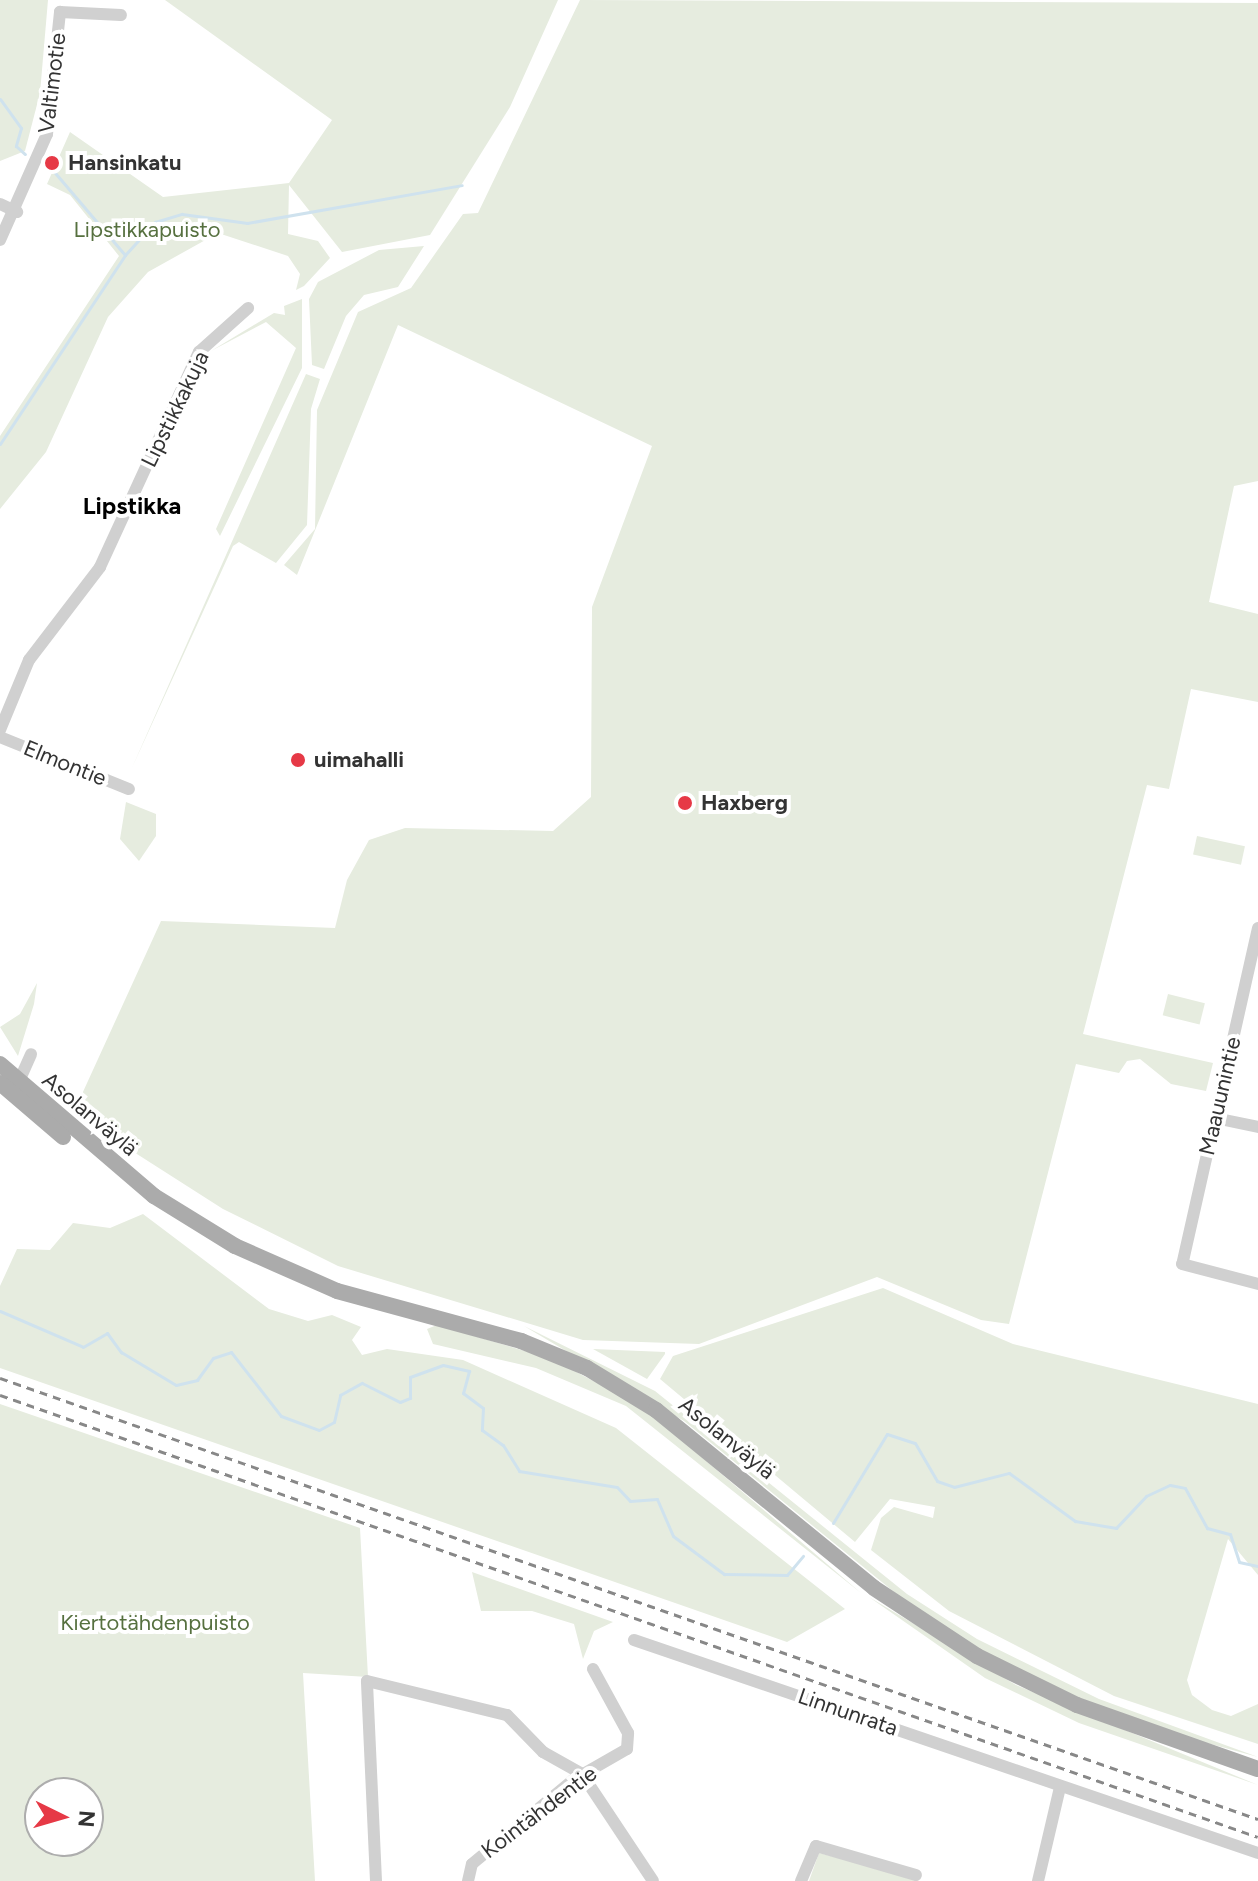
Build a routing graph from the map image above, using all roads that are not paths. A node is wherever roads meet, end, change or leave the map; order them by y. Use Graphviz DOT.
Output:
graph roads {
  1 [pos="121,15"];
  2 [pos="0,204"];
  3 [pos="17,212"];
  4 [pos="0,240"];
  5 [pos="248,308"];
  6 [pos="0,730"];
  7 [pos="0,737"];
  8 [pos="129,789"];
  9 [pos="1258,928"];
  10 [pos="0,1064"];
  11 [pos="11,1084"];
  12 [pos="1215,1118"];
  13 [pos="1258,1127"];
  14 [pos="1258,1284"];
  15 [pos="634,1640"];
  16 [pos="593,1669"];
  17 [pos="1254,1769"];
  18 [pos="582,1774"];
  19 [pos="1060,1787"];
  20 [pos="1258,1853"];
  21 [pos="916,1875"];
  22 [pos="376,1881"];
  23 [pos="468,1881"];
  24 [pos="653,1881"];
  25 [pos="801,1881"];
  26 [pos="1038,1881"];
  1 -- 3 [label="street, Valtimotie"];
  2 -- 3 [label="street"];
  3 -- 4 [label="street, Valtimotie"];
  5 -- 6 [label="street, Lipstikkakuja"];
  7 -- 8 [label="street, Elmontie"];
  9 -- 12 [label="street, Maauunintie"];
  10 -- 11 [label="main road, Asolanväylä"];
  11 -- 17 [label="main road, Asolanväylä"];
  12 -- 13 [label="street"];
  12 -- 14 [label="street, Maauunintie"];
  15 -- 19 [label="street, Linnunrata"];
  16 -- 18 [label="street, Kointähdentie"];
  18 -- 22 [label="street"];
  18 -- 23 [label="street, Kointähdentie"];
  18 -- 24 [label="street"];
  19 -- 20 [label="street, Linnunrata"];
  19 -- 26 [label="street"];
  21 -- 25 [label="street"];
}
